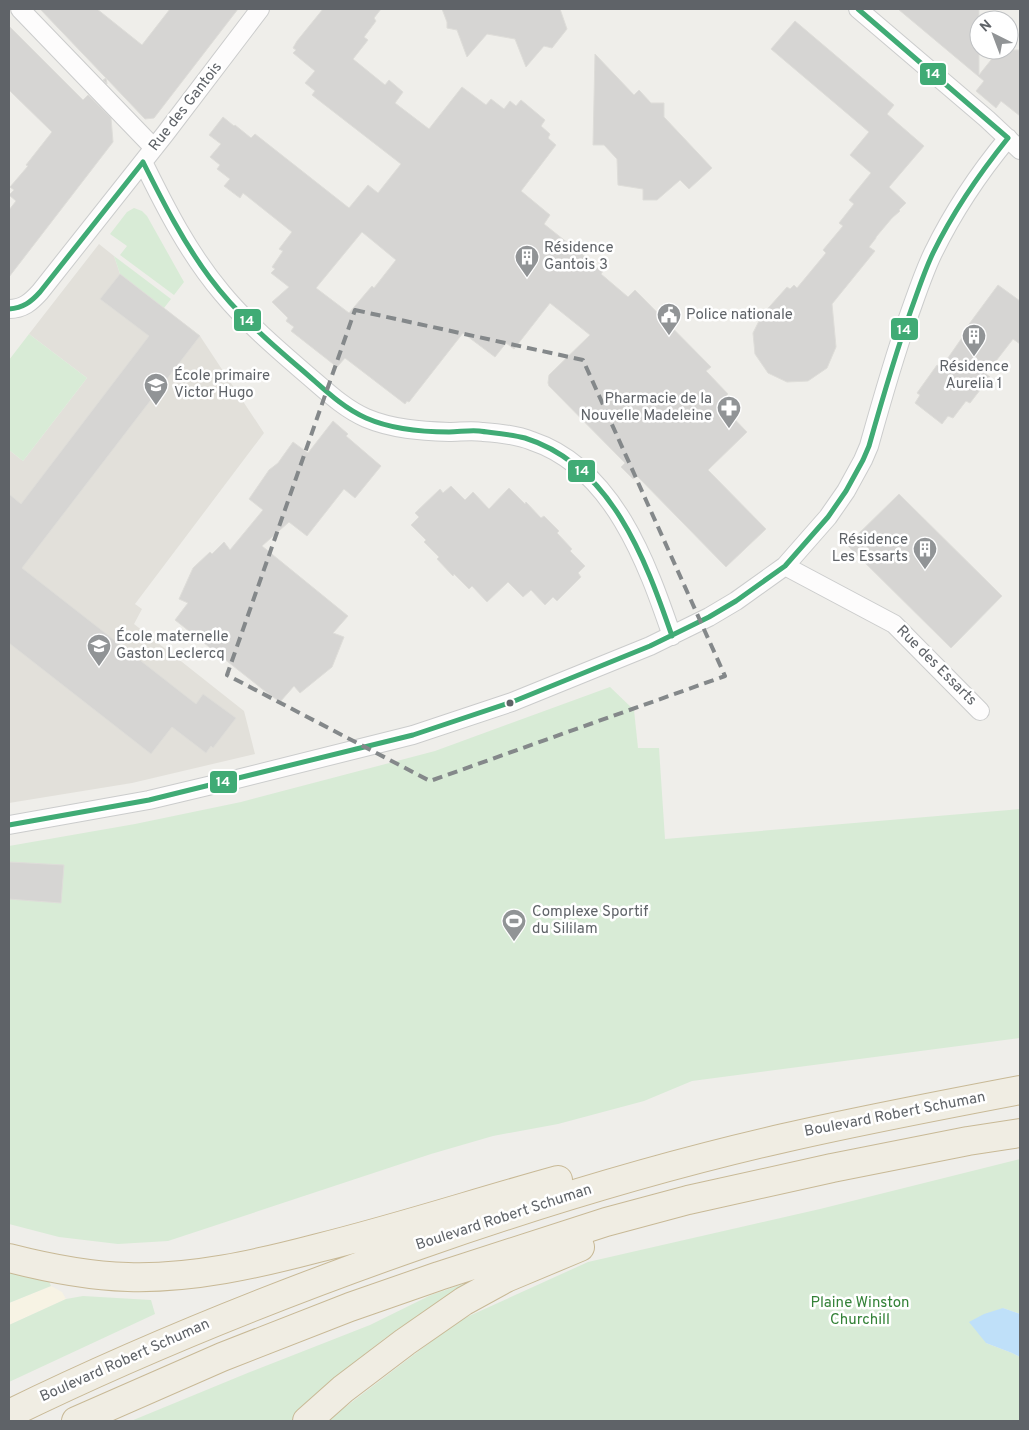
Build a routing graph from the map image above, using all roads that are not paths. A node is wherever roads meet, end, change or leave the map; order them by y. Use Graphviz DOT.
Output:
graph roads {
  1 [pos="20,9"];
  2 [pos="260,9"];
  3 [pos="863,10"];
  4 [pos="1014,144"];
  5 [pos="148,155"];
  6 [pos="9,309"];
  7 [pos="785,566"];
  8 [pos="672,636"];
  9 [pos="980,711"];
  10 [pos="9,824"];
  11 [pos="1020,1090"];
  12 [pos="1020,1133"];
  13 [pos="783,1138"];
  14 [pos="688,1200"];
  15 [pos="9,1258"];
  16 [pos="9,1414"];
  17 [pos="76,1421"];
  18 [pos="307,1421"];
  1 -- 5 [label="street"];
  2 -- 5 [label="street, Rue des Gantois"];
  3 -- 4 [label="street"];
  4 -- 7 [label="street"];
  5 -- 6 [label="street, Rue des Gantois"];
  5 -- 8 [label="street"];
  7 -- 8 [label="street"];
  7 -- 9 [label="street, Rue des Essarts"];
  8 -- 10 [label="street"];
  11 -- 13 [label="highway, Boulevard Robert Schuman"];
  12 -- 14 [label="highway"];
  13 -- 15 [label="highway"];
  13 -- 16 [label="highway, Boulevard Robert Schuman"];
  14 -- 17 [label="highway"];
  14 -- 18 [label="highway"];
}
